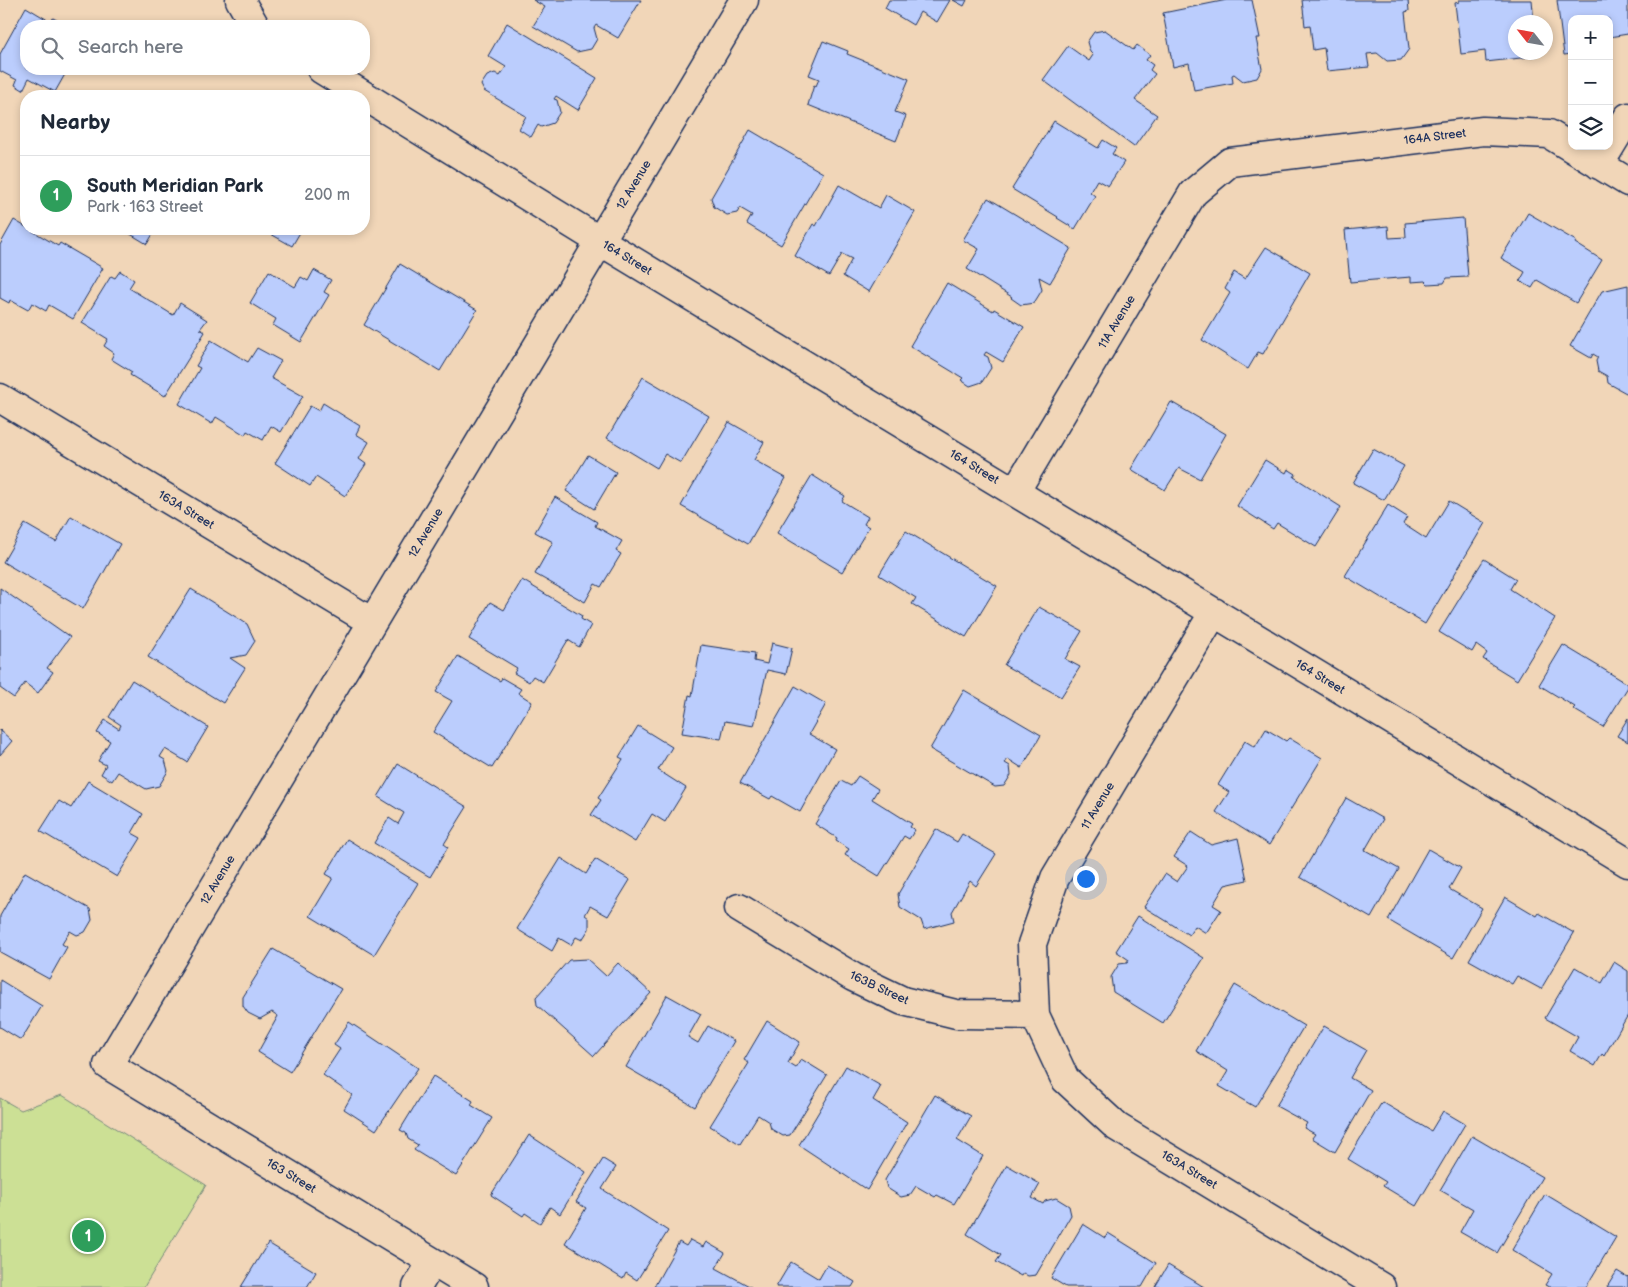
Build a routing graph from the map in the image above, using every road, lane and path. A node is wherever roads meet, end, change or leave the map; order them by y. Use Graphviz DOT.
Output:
graph roads {
  1 [pos="240,0"];
  2 [pos="744,0"];
  3 [pos="252,20"];
  4 [pos="331,75"];
  5 [pos="355,90"];
  6 [pos="370,99"];
  7 [pos="1628,118"];
  8 [pos="1230,162"];
  9 [pos="1599,164"];
  10 [pos="1628,182"];
  11 [pos="600,241"];
  12 [pos="2,403"];
  13 [pos="1015,492"];
  14 [pos="1214,612"];
  15 [pos="372,622"];
  16 [pos="1628,863"];
  17 [pos="739,908"];
  18 [pos="1035,1015"];
  19 [pos="108,1065"];
  20 [pos="432,1262"];
  21 [pos="417,1287"];
  22 [pos="474,1287"];
  23 [pos="1381,1287"];
  1 -- 3 [label="street"];
  2 -- 11 [label="street, 12 Avenue"];
  4 -- 5 [label="street, 164 Street"];
  6 -- 11 [label="street, 164 Street"];
  7 -- 9 [label="street"];
  8 -- 9 [label="street, 164A Street"];
  8 -- 13 [label="street, 11A Avenue"];
  9 -- 10 [label="street, 164A Street"];
  11 -- 13 [label="street, 164 Street"];
  11 -- 15 [label="street, 12 Avenue"];
  12 -- 15 [label="street, 163A Street"];
  13 -- 14 [label="street, 164 Street"];
  14 -- 16 [label="street, 164 Street"];
  14 -- 18 [label="street, 11 Avenue"];
  15 -- 19 [label="street, 12 Avenue"];
  17 -- 18 [label="street, 163B Street"];
  18 -- 23 [label="street, 163A Street"];
  19 -- 20 [label="street, 163 Street"];
  20 -- 21 [label="street"];
  20 -- 22 [label="street, 163 Street"];
}
